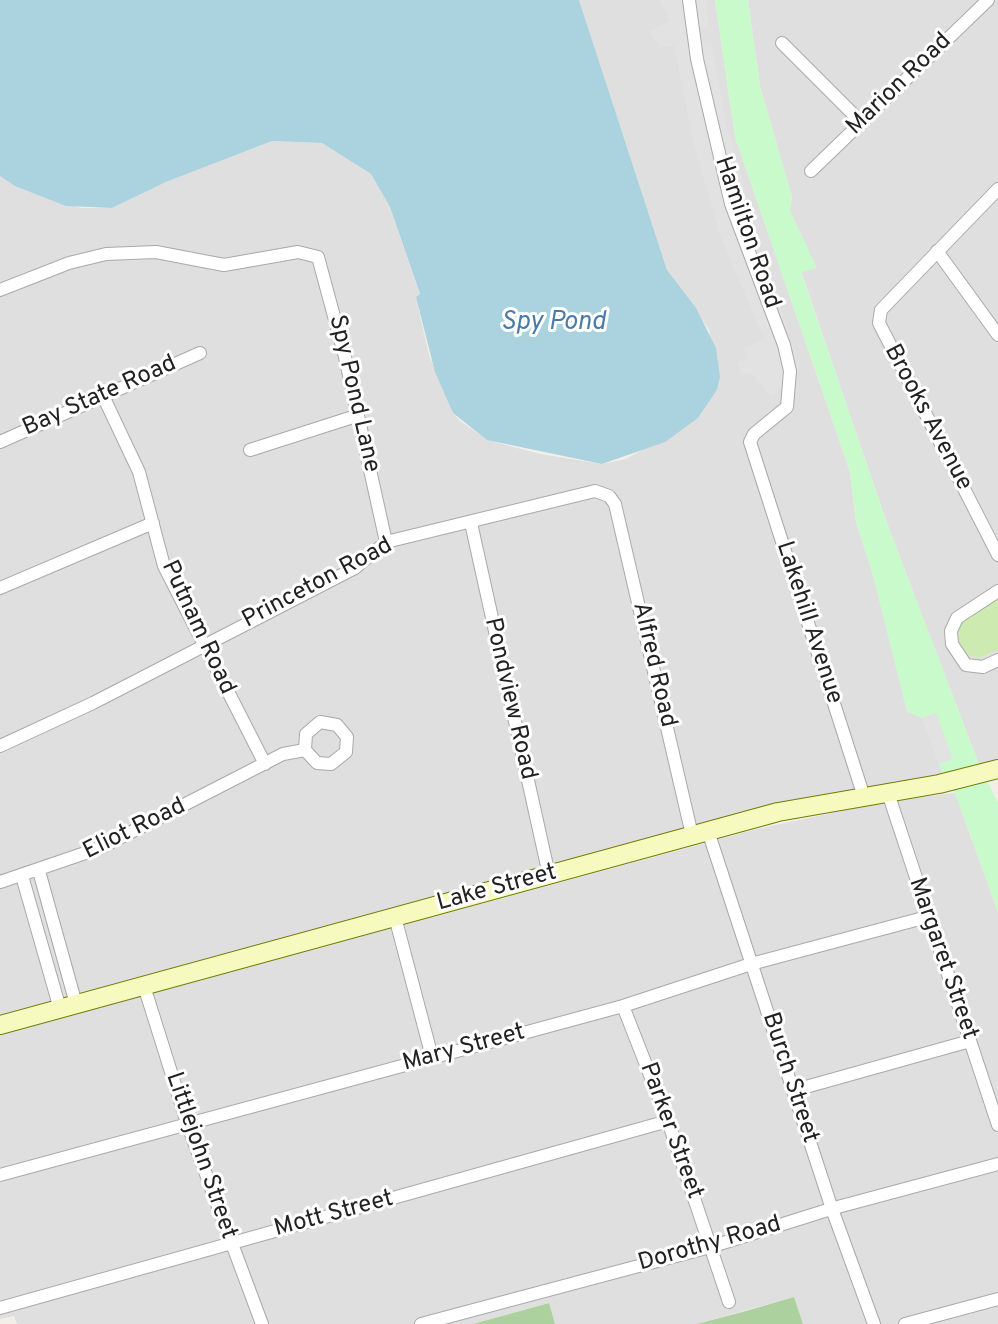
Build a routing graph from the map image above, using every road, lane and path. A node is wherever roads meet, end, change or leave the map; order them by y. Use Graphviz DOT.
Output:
graph roads {
  1 [pos="689,0"];
  2 [pos="983,2"];
  3 [pos="782,43"];
  4 [pos="860,121"];
  5 [pos="811,171"];
  6 [pos="996,194"];
  7 [pos="937,251"];
  8 [pos="0,290"];
  9 [pos="998,335"];
  10 [pos="200,353"];
  11 [pos="104,398"];
  12 [pos="356,416"];
  13 [pos="0,442"];
  14 [pos="751,449"];
  15 [pos="250,450"];
  16 [pos="609,496"];
  17 [pos="153,523"];
  18 [pos="471,523"];
  19 [pos="386,542"];
  20 [pos="998,555"];
  21 [pos="0,588"];
  22 [pos="998,591"];
  23 [pos="202,646"];
  24 [pos="998,660"];
  25 [pos="0,746"];
  26 [pos="305,750"];
  27 [pos="265,764"];
  28 [pos="998,769"];
  29 [pos="888,793"];
  30 [pos="864,797"];
  31 [pos="700,833"];
  32 [pos="39,871"];
  33 [pos="549,875"];
  34 [pos="22,876"];
  35 [pos="0,882"];
  36 [pos="395,917"];
  37 [pos="927,917"];
  38 [pos="751,964"];
  39 [pos="144,986"];
  40 [pos="623,1006"];
  41 [pos="68,1007"];
  42 [pos="0,1025"];
  43 [pos="970,1041"];
  44 [pos="432,1057"];
  45 [pos="795,1090"];
  46 [pos="668,1121"];
  47 [pos="998,1125"];
  48 [pos="188,1126"];
  49 [pos="998,1164"];
  50 [pos="0,1175"];
  51 [pos="832,1209"];
  52 [pos="230,1242"];
  53 [pos="710,1247"];
  54 [pos="998,1299"];
  55 [pos="729,1302"];
  56 [pos="0,1308"];
  57 [pos="262,1324"];
  58 [pos="421,1324"];
  59 [pos="874,1324"];
  60 [pos="905,1324"];
  1 -- 14 [label="street, Hamilton Road"];
  2 -- 4 [label="street, Marion Road"];
  3 -- 4 [label="street"];
  4 -- 5 [label="street, Marion Road"];
  6 -- 7 [label="street"];
  7 -- 9 [label="street"];
  7 -- 20 [label="street, Brooks Avenue"];
  8 -- 12 [label="street, Spy Pond Lane"];
  10 -- 11 [label="street, Bay State Road"];
  11 -- 13 [label="street, Bay State Road"];
  11 -- 17 [label="street, Putnam Road"];
  12 -- 15 [label="street"];
  12 -- 19 [label="street, Spy Pond Lane"];
  14 -- 30 [label="street, Lakehill Avenue"];
  16 -- 18 [label="street, Princeton Road"];
  16 -- 31 [label="street, Alfred Road"];
  17 -- 21 [label="street"];
  17 -- 23 [label="street, Putnam Road"];
  18 -- 19 [label="street, Princeton Road"];
  18 -- 33 [label="street, Pondview Road"];
  19 -- 23 [label="street, Princeton Road"];
  22 -- 24 [label="street"];
  23 -- 25 [label="street, Princeton Road"];
  23 -- 27 [label="street, Putnam Road"];
  26 -- 27 [label="street, Eliot Road"];
  27 -- 32 [label="street, Eliot Road"];
  28 -- 29 [label="main road, Lake Street"];
  29 -- 30 [label="main road, Lake Street"];
  29 -- 37 [label="street, Margaret Street"];
  30 -- 31 [label="main road, Lake Street"];
  31 -- 33 [label="main road, Lake Street"];
  31 -- 38 [label="street, Burch Street"];
  32 -- 34 [label="street, Eliot Road"];
  32 -- 41 [label="street"];
  33 -- 36 [label="main road, Lake Street"];
  34 -- 35 [label="street, Eliot Road"];
  34 -- 41 [label="street"];
  36 -- 39 [label="main road, Lake Street"];
  36 -- 44 [label="street"];
  37 -- 38 [label="street, Mary Street"];
  37 -- 43 [label="street, Margaret Street"];
  38 -- 40 [label="street, Mary Street"];
  38 -- 45 [label="street, Burch Street"];
  39 -- 41 [label="main road, Lake Street"];
  39 -- 48 [label="street, Littlejohn Street"];
  40 -- 44 [label="street, Mary Street"];
  40 -- 46 [label="street, Parker Street"];
  41 -- 42 [label="main road, Lake Street"];
  43 -- 45 [label="street"];
  43 -- 47 [label="street, Margaret Street"];
  44 -- 48 [label="street, Mary Street"];
  45 -- 51 [label="street, Burch Street"];
  46 -- 52 [label="street, Mott Street"];
  46 -- 53 [label="street, Parker Street"];
  48 -- 50 [label="street, Mary Street"];
  48 -- 52 [label="street, Littlejohn Street"];
  49 -- 51 [label="street, Dorothy Road"];
  51 -- 53 [label="street, Dorothy Road"];
  51 -- 59 [label="street, Burch Street"];
  52 -- 56 [label="street, Mott Street"];
  52 -- 57 [label="street, Littlejohn Street"];
  53 -- 55 [label="street, Parker Street"];
  53 -- 58 [label="street, Dorothy Road"];
  54 -- 60 [label="street"];
}
